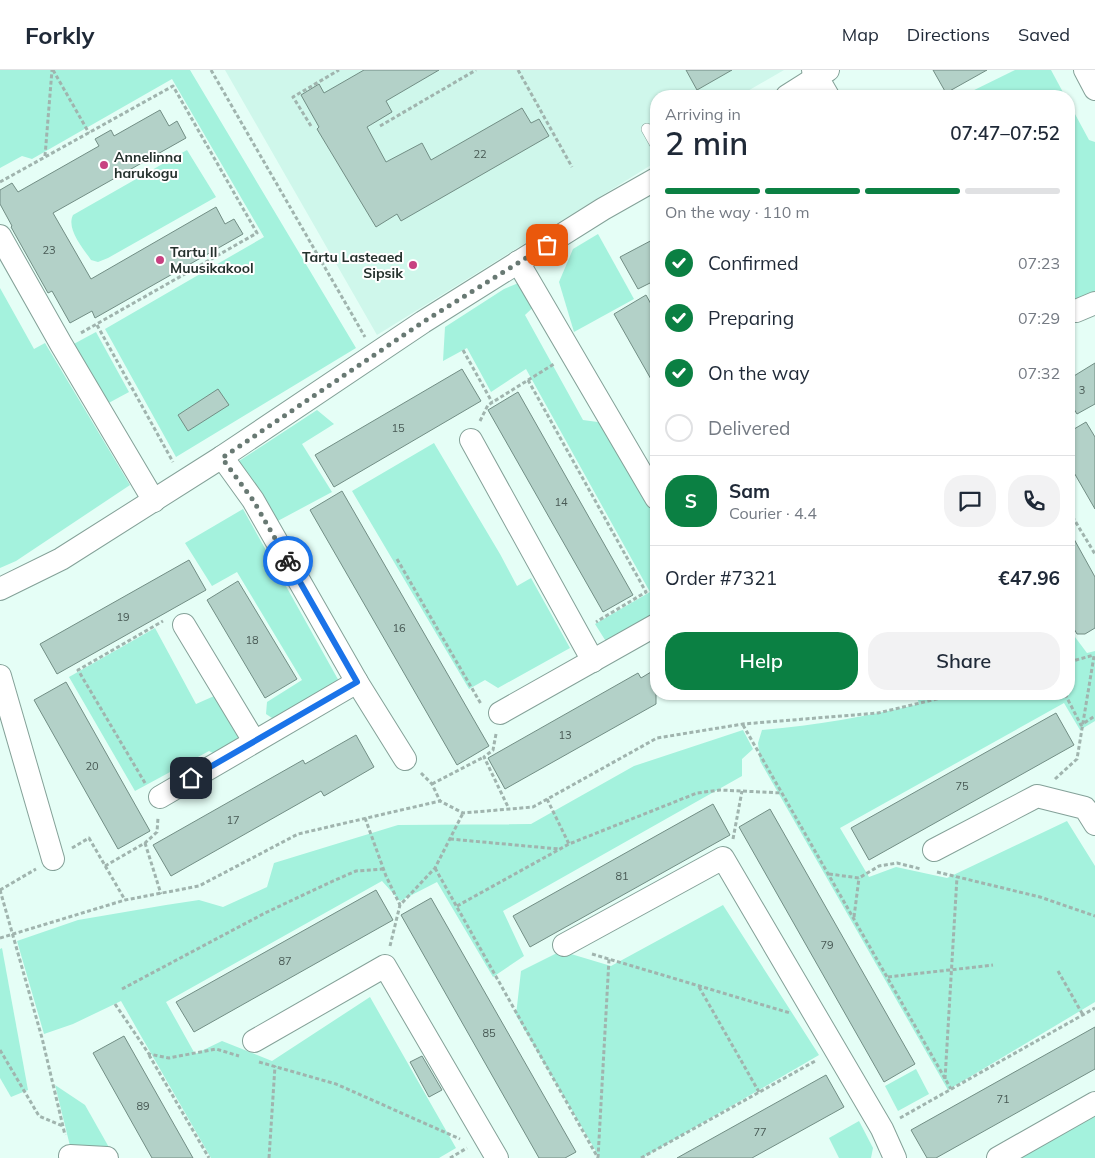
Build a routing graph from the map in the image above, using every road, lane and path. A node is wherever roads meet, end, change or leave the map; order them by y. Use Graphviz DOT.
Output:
graph roads {
  1 [pos="52,70"];
  2 [pos="211,70"];
  3 [pos="340,70"];
  4 [pos="476,70"];
  5 [pos="518,70"];
  6 [pos="1085,70"];
  7 [pos="458,74"];
  8 [pos="461,78"];
  9 [pos="822,78"];
  10 [pos="1095,89"];
  11 [pos="799,90"];
  12 [pos="386,116"];
  13 [pos="388,121"];
  14 [pos="311,126"];
  15 [pos="380,126"];
  16 [pos="647,129"];
  17 [pos="89,132"];
  18 [pos="650,134"];
  19 [pos="45,157"];
  20 [pos="572,167"];
  21 [pos="0,182"];
  22 [pos="650,183"];
  23 [pos="0,236"];
  24 [pos="518,262"];
  25 [pos="97,325"];
  26 [pos="60,344"];
  27 [pos="463,350"];
  28 [pos="572,354"];
  29 [pos="376,355"];
  30 [pos="528,380"];
  31 [pos="492,402"];
  32 [pos="471,440"];
  33 [pos="222,458"];
  34 [pos="184,480"];
  35 [pos="650,488"];
  36 [pos="154,501"];
  37 [pos="1075,521"];
  38 [pos="1095,554"];
  39 [pos="396,559"];
  40 [pos="0,589"];
  41 [pos="184,625"];
  42 [pos="650,628"];
  43 [pos="578,633"];
  44 [pos="1094,655"];
  45 [pos="1075,660"];
  46 [pos="593,661"];
  47 [pos="0,676"];
  48 [pos="357,682"];
  49 [pos="933,700"];
  50 [pos="1068,700"];
  51 [pos="491,709"];
  52 [pos="1095,716"];
  53 [pos="743,724"];
  54 [pos="1081,725"];
  55 [pos="254,741"];
  56 [pos="484,757"];
  57 [pos="405,760"];
  58 [pos="432,784"];
  59 [pos="742,791"];
  60 [pos="782,793"];
  61 [pos="1037,796"];
  62 [pos="547,799"];
  63 [pos="440,801"];
  64 [pos="160,802"];
  65 [pos="509,809"];
  66 [pos="464,813"];
  67 [pos="365,818"];
  68 [pos="1095,824"];
  69 [pos="450,839"];
  70 [pos="145,843"];
  71 [pos="570,844"];
  72 [pos="560,849"];
  73 [pos="723,858"];
  74 [pos="53,859"];
  75 [pos="930,864"];
  76 [pos="105,866"];
  77 [pos="435,868"];
  78 [pos="384,869"];
  79 [pos="829,874"];
  80 [pos="957,877"];
  81 [pos="859,878"];
  82 [pos="0,890"];
  83 [pos="162,894"];
  84 [pos="400,905"];
  85 [pos="457,906"];
  86 [pos="1095,916"];
  87 [pos="854,919"];
  88 [pos="12,934"];
  89 [pos="0,938"];
  90 [pos="564,945"];
  91 [pos="609,959"];
  92 [pos="993,965"];
  93 [pos="385,966"];
  94 [pos="952,970"];
  95 [pos="1058,971"];
  96 [pos="888,977"];
  97 [pos="699,987"];
  98 [pos="122,989"];
  99 [pos="115,1004"];
  100 [pos="1095,1008"];
  101 [pos="1083,1015"];
  102 [pos="819,1022"];
  103 [pos="0,1050"];
  104 [pos="835,1050"];
  105 [pos="251,1053"];
  106 [pos="149,1054"];
  107 [pos="274,1066"];
  108 [pos="946,1080"];
  109 [pos="951,1089"];
  110 [pos="759,1092"];
  111 [pos="1095,1103"];
  112 [pos="63,1126"];
  113 [pos="882,1129"];
  114 [pos="70,1157"];
  115 [pos="107,1158"];
  116 [pos="209,1158"];
  117 [pos="269,1158"];
  118 [pos="450,1158"];
  119 [pos="497,1158"];
  120 [pos="598,1158"];
  121 [pos="640,1158"];
  122 [pos="896,1158"];
  123 [pos="998,1158"];
  1 -- 17 [label="path"];
  1 -- 19 [label="path"];
  2 -- 29 [label="path"];
  3 -- 14 [label="path"];
  4 -- 8 [label="path"];
  5 -- 20 [label="path"];
  6 -- 10 [label="street"];
  7 -- 8 [label="path"];
  8 -- 13 [label="path"];
  9 -- 11 [label="street"];
  12 -- 13 [label="path"];
  13 -- 15 [label="path"];
  16 -- 18 [label="lane"];
  17 -- 19 [label="path"];
  17 -- 25 [label="path"];
  19 -- 21 [label="path"];
  22 -- 24 [label="street"];
  23 -- 26 [label="street"];
  24 -- 28 [label="street"];
  24 -- 29 [label="street"];
  25 -- 26 [label="path"];
  25 -- 34 [label="path"];
  26 -- 36 [label="street"];
  27 -- 31 [label="path"];
  28 -- 30 [label="path"];
  28 -- 35 [label="street"];
  29 -- 33 [label="street"];
  30 -- 31 [label="path"];
  30 -- 43 [label="path"];
  31 -- 32 [label="path"];
  32 -- 43 [label="street"];
  33 -- 34 [label="street"];
  33 -- 48 [label="street"];
  34 -- 36 [label="street"];
  36 -- 40 [label="street"];
  37 -- 38 [label="path"];
  39 -- 51 [label="path"];
  41 -- 55 [label="street"];
  41 -- 64 [label="path"];
  42 -- 46 [label="street"];
  43 -- 46 [label="street"];
  44 -- 45 [label="path"];
  44 -- 54 [label="path"];
  46 -- 51 [label="street"];
  47 -- 74 [label="street"];
  48 -- 55 [label="street"];
  48 -- 57 [label="street"];
  49 -- 53 [label="path"];
  50 -- 54 [label="path"];
  51 -- 56 [label="path"];
  52 -- 54 [label="path"];
  53 -- 60 [label="path"];
  53 -- 62 [label="path"];
  54 -- 61 [label="path"];
  55 -- 64 [label="street"];
  56 -- 58 [label="path"];
  56 -- 65 [label="path"];
  57 -- 58 [label="path"];
  58 -- 63 [label="path"];
  59 -- 60 [label="path"];
  59 -- 71 [label="path"];
  59 -- 73 [label="path"];
  60 -- 79 [label="path"];
  61 -- 68 [label="street"];
  61 -- 75 [label="street"];
  62 -- 65 [label="path"];
  62 -- 71 [label="path"];
  63 -- 66 [label="path"];
  63 -- 67 [label="path"];
  64 -- 70 [label="path"];
  65 -- 66 [label="path"];
  66 -- 69 [label="path"];
  67 -- 78 [label="path"];
  67 -- 83 [label="path"];
  69 -- 72 [label="path"];
  69 -- 77 [label="path"];
  70 -- 76 [label="path"];
  70 -- 83 [label="path"];
  71 -- 72 [label="path"];
  72 -- 85 [label="path"];
  73 -- 90 [label="street"];
  73 -- 102 [label="street"];
  75 -- 80 [label="path"];
  75 -- 81 [label="path"];
  77 -- 84 [label="path"];
  77 -- 85 [label="path"];
  78 -- 84 [label="path"];
  78 -- 98 [label="path"];
  79 -- 81 [label="path"];
  79 -- 87 [label="path"];
  80 -- 86 [label="path"];
  80 -- 94 [label="path"];
  81 -- 87 [label="path"];
  82 -- 88 [label="path"];
  83 -- 88 [label="path"];
  84 -- 93 [label="path"];
  85 -- 120 [label="path"];
  87 -- 96 [label="path"];
  88 -- 89 [label="path"];
  88 -- 112 [label="path"];
  90 -- 91 [label="path"];
  91 -- 97 [label="path"];
  91 -- 120 [label="path"];
  92 -- 94 [label="path"];
  93 -- 105 [label="street"];
  93 -- 119 [label="street"];
  94 -- 96 [label="path"];
  94 -- 108 [label="path"];
  95 -- 101 [label="path"];
  96 -- 108 [label="path"];
  97 -- 102 [label="path"];
  97 -- 110 [label="path"];
  99 -- 106 [label="path"];
  100 -- 101 [label="path"];
  101 -- 109 [label="path"];
  102 -- 104 [label="street"];
  103 -- 112 [label="path"];
  104 -- 110 [label="path"];
  104 -- 113 [label="street"];
  105 -- 106 [label="path"];
  105 -- 107 [label="path"];
  106 -- 116 [label="path"];
  107 -- 117 [label="path"];
  107 -- 118 [label="path"];
  108 -- 109 [label="path"];
  109 -- 113 [label="path"];
  110 -- 121 [label="path"];
  111 -- 123 [label="street"];
  112 -- 114 [label="path"];
  113 -- 122 [label="street"];
  114 -- 115 [label="street"];
}
